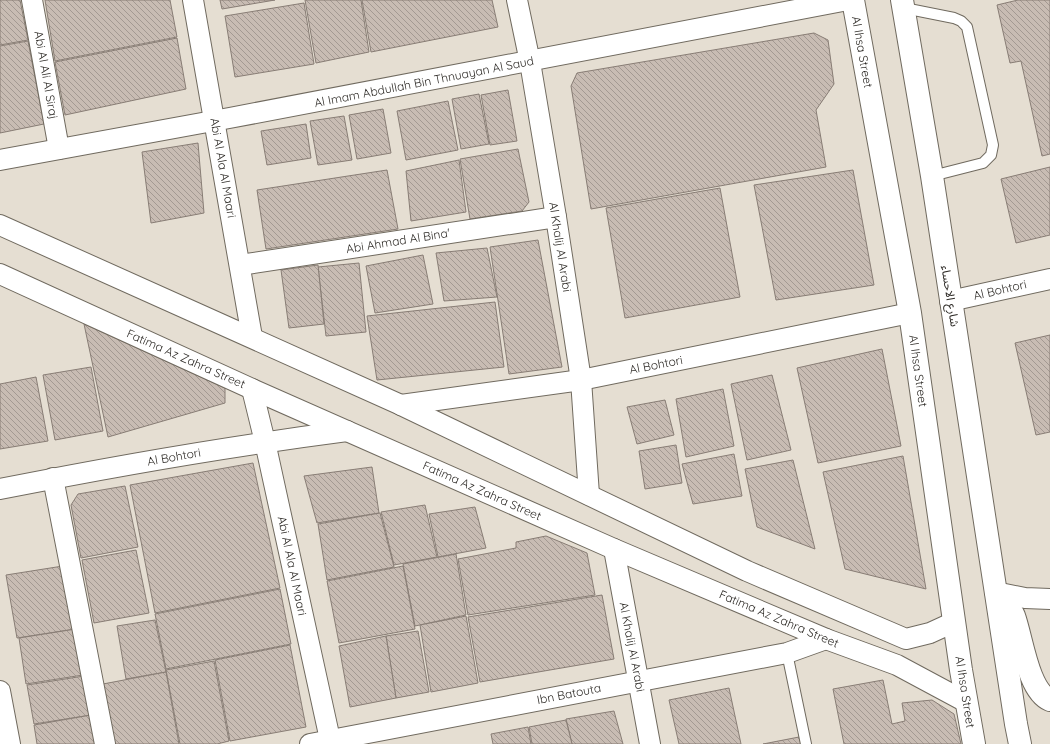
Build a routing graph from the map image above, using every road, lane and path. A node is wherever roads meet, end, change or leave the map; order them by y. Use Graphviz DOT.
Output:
graph roads {
  1 [pos="32,0"];
  2 [pos="193,0"];
  3 [pos="517,0"];
  4 [pos="848,0"];
  5 [pos="853,0"];
  6 [pos="903,4"];
  7 [pos="530,62"];
  8 [pos="214,122"];
  9 [pos="59,149"];
  10 [pos="0,160"];
  11 [pos="932,176"];
  12 [pos="556,218"];
  13 [pos="0,225"];
  14 [pos="240,266"];
  15 [pos="0,274"];
  16 [pos="1050,279"];
  17 [pos="950,301"];
  18 [pos="910,314"];
  19 [pos="252,337"];
  20 [pos="581,380"];
  21 [pos="252,389"];
  22 [pos="401,404"];
  23 [pos="348,431"];
  24 [pos="265,442"];
  25 [pos="53,478"];
  26 [pos="0,489"];
  27 [pos="590,495"];
  28 [pos="614,549"];
  29 [pos="995,592"];
  30 [pos="1050,599"];
  31 [pos="954,622"];
  32 [pos="826,639"];
  33 [pos="787,653"];
  34 [pos="638,681"];
  35 [pos="0,691"];
  36 [pos="1050,700"];
  37 [pos="966,702"];
  38 [pos="1018,734"];
  39 [pos="331,742"];
  40 [pos="10,744"];
  41 [pos="105,744"];
  42 [pos="310,744"];
  43 [pos="650,744"];
  44 [pos="806,744"];
  45 [pos="974,744"];
  1 -- 9 [label="street, Abi Al Ali Al Siraj"];
  2 -- 8 [label="street, Abi Al Ala Al Maari"];
  3 -- 7 [label="street, Al Khalij Al Arabi"];
  4 -- 7 [label="street, Al Imam Abdullah Bin Thnuayan Al Saud"];
  5 -- 18 [label="main road, Al Ihsa Street"];
  6 -- 11 [label="main road, شارع الاحساء"];
  6 -- 11 [label="lane"];
  7 -- 8 [label="street, Al Imam Abdullah Bin Thnuayan Al Saud"];
  7 -- 12 [label="street, Al Khalij Al Arabi"];
  8 -- 9 [label="street, Al Imam Abdullah Bin Thnuayan Al Saud"];
  8 -- 14 [label="street, Abi Al Ala Al Maari"];
  9 -- 10 [label="street, Al Imam Abdullah Bin Thnuayan Al Saud"];
  11 -- 17 [label="main road, شارع الاحساء"];
  12 -- 14 [label="street, Abi Ahmad Al Bina'"];
  12 -- 20 [label="street, Al Khalij Al Arabi"];
  13 -- 19 [label="street"];
  14 -- 19 [label="street, Abi Al Ala Al Maari"];
  15 -- 21 [label="street, Fatima Az Zahra Street"];
  16 -- 17 [label="street, Al Bohtori"];
  17 -- 29 [label="main road, شارع الاحساء"];
  18 -- 20 [label="street, Al Bohtori"];
  18 -- 31 [label="main road, Al Ihsa Street"];
  19 -- 22 [label="street"];
  20 -- 22 [label="street, Al Bohtori"];
  20 -- 27 [label="street, Al Khalij Al Arabi"];
  21 -- 23 [label="street, Fatima Az Zahra Street"];
  21 -- 24 [label="street, Abi Al Ala Al Maari"];
  22 -- 27 [label="street"];
  23 -- 24 [label="street, Al Bohtori"];
  23 -- 28 [label="street, Fatima Az Zahra Street"];
  24 -- 25 [label="street, Al Bohtori"];
  24 -- 39 [label="street, Abi Al Ala Al Maari"];
  25 -- 26 [label="street, Al Bohtori"];
  25 -- 41 [label="street"];
  27 -- 31 [label="street"];
  28 -- 32 [label="street, Fatima Az Zahra Street"];
  28 -- 34 [label="street, Al Khalij Al Arabi"];
  29 -- 30 [label="street"];
  29 -- 36 [label="main road"];
  29 -- 38 [label="main road"];
  31 -- 37 [label="main road, Al Ihsa Street"];
  32 -- 33 [label="street, Ibn Batouta"];
  32 -- 37 [label="street, Fatima Az Zahra Street"];
  33 -- 34 [label="street, Ibn Batouta"];
  33 -- 44 [label="lane"];
  34 -- 39 [label="street, Ibn Batouta"];
  34 -- 43 [label="street, Al Khalij Al Arabi"];
  35 -- 40 [label="street"];
  37 -- 45 [label="main road, Al Ihsa Street"];
  39 -- 42 [label="street, Ibn Batouta"];
}
